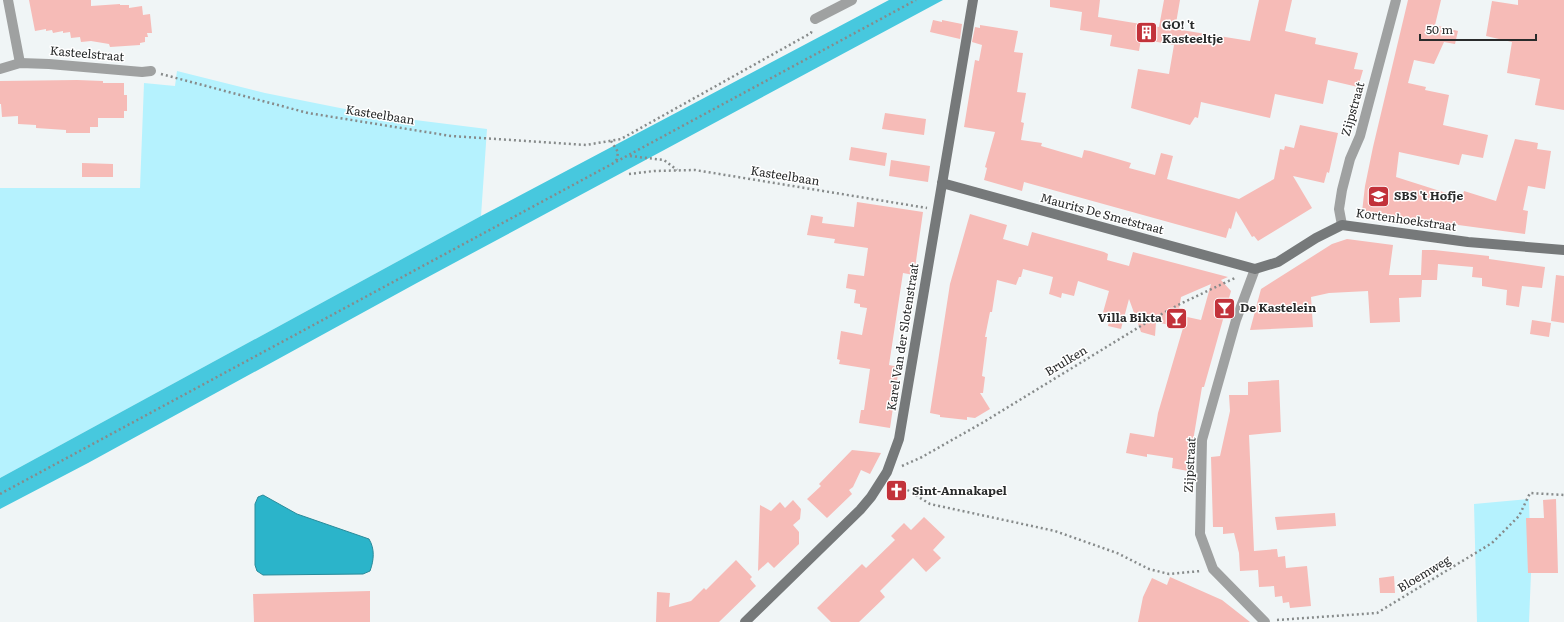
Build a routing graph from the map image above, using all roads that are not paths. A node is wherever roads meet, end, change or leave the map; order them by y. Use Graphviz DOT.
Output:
graph roads {
  1 [pos="8,0"];
  2 [pos="852,0"];
  3 [pos="973,0"];
  4 [pos="1396,0"];
  5 [pos="815,20"];
  6 [pos="20,63"];
  7 [pos="0,69"];
  8 [pos="152,71"];
  9 [pos="942,184"];
  10 [pos="1342,225"];
  11 [pos="1564,250"];
  12 [pos="1255,269"];
  13 [pos="1269,621"];
  14 [pos="745,622"];
  1 -- 6 [label="street"];
  2 -- 5 [label="street"];
  3 -- 9 [label="street, Karel Van der Slotenstraat"];
  4 -- 10 [label="street, Zijpstraat"];
  6 -- 7 [label="street, Kasteelstraat"];
  6 -- 8 [label="street, Kasteelstraat"];
  9 -- 12 [label="street, Maurits De Smetstraat"];
  9 -- 14 [label="street, Karel Van der Slotenstraat"];
  10 -- 11 [label="street, Kortenhoekstraat"];
  10 -- 12 [label="street, Kortenhoekstraat"];
  12 -- 13 [label="street, Zijpstraat"];
}
